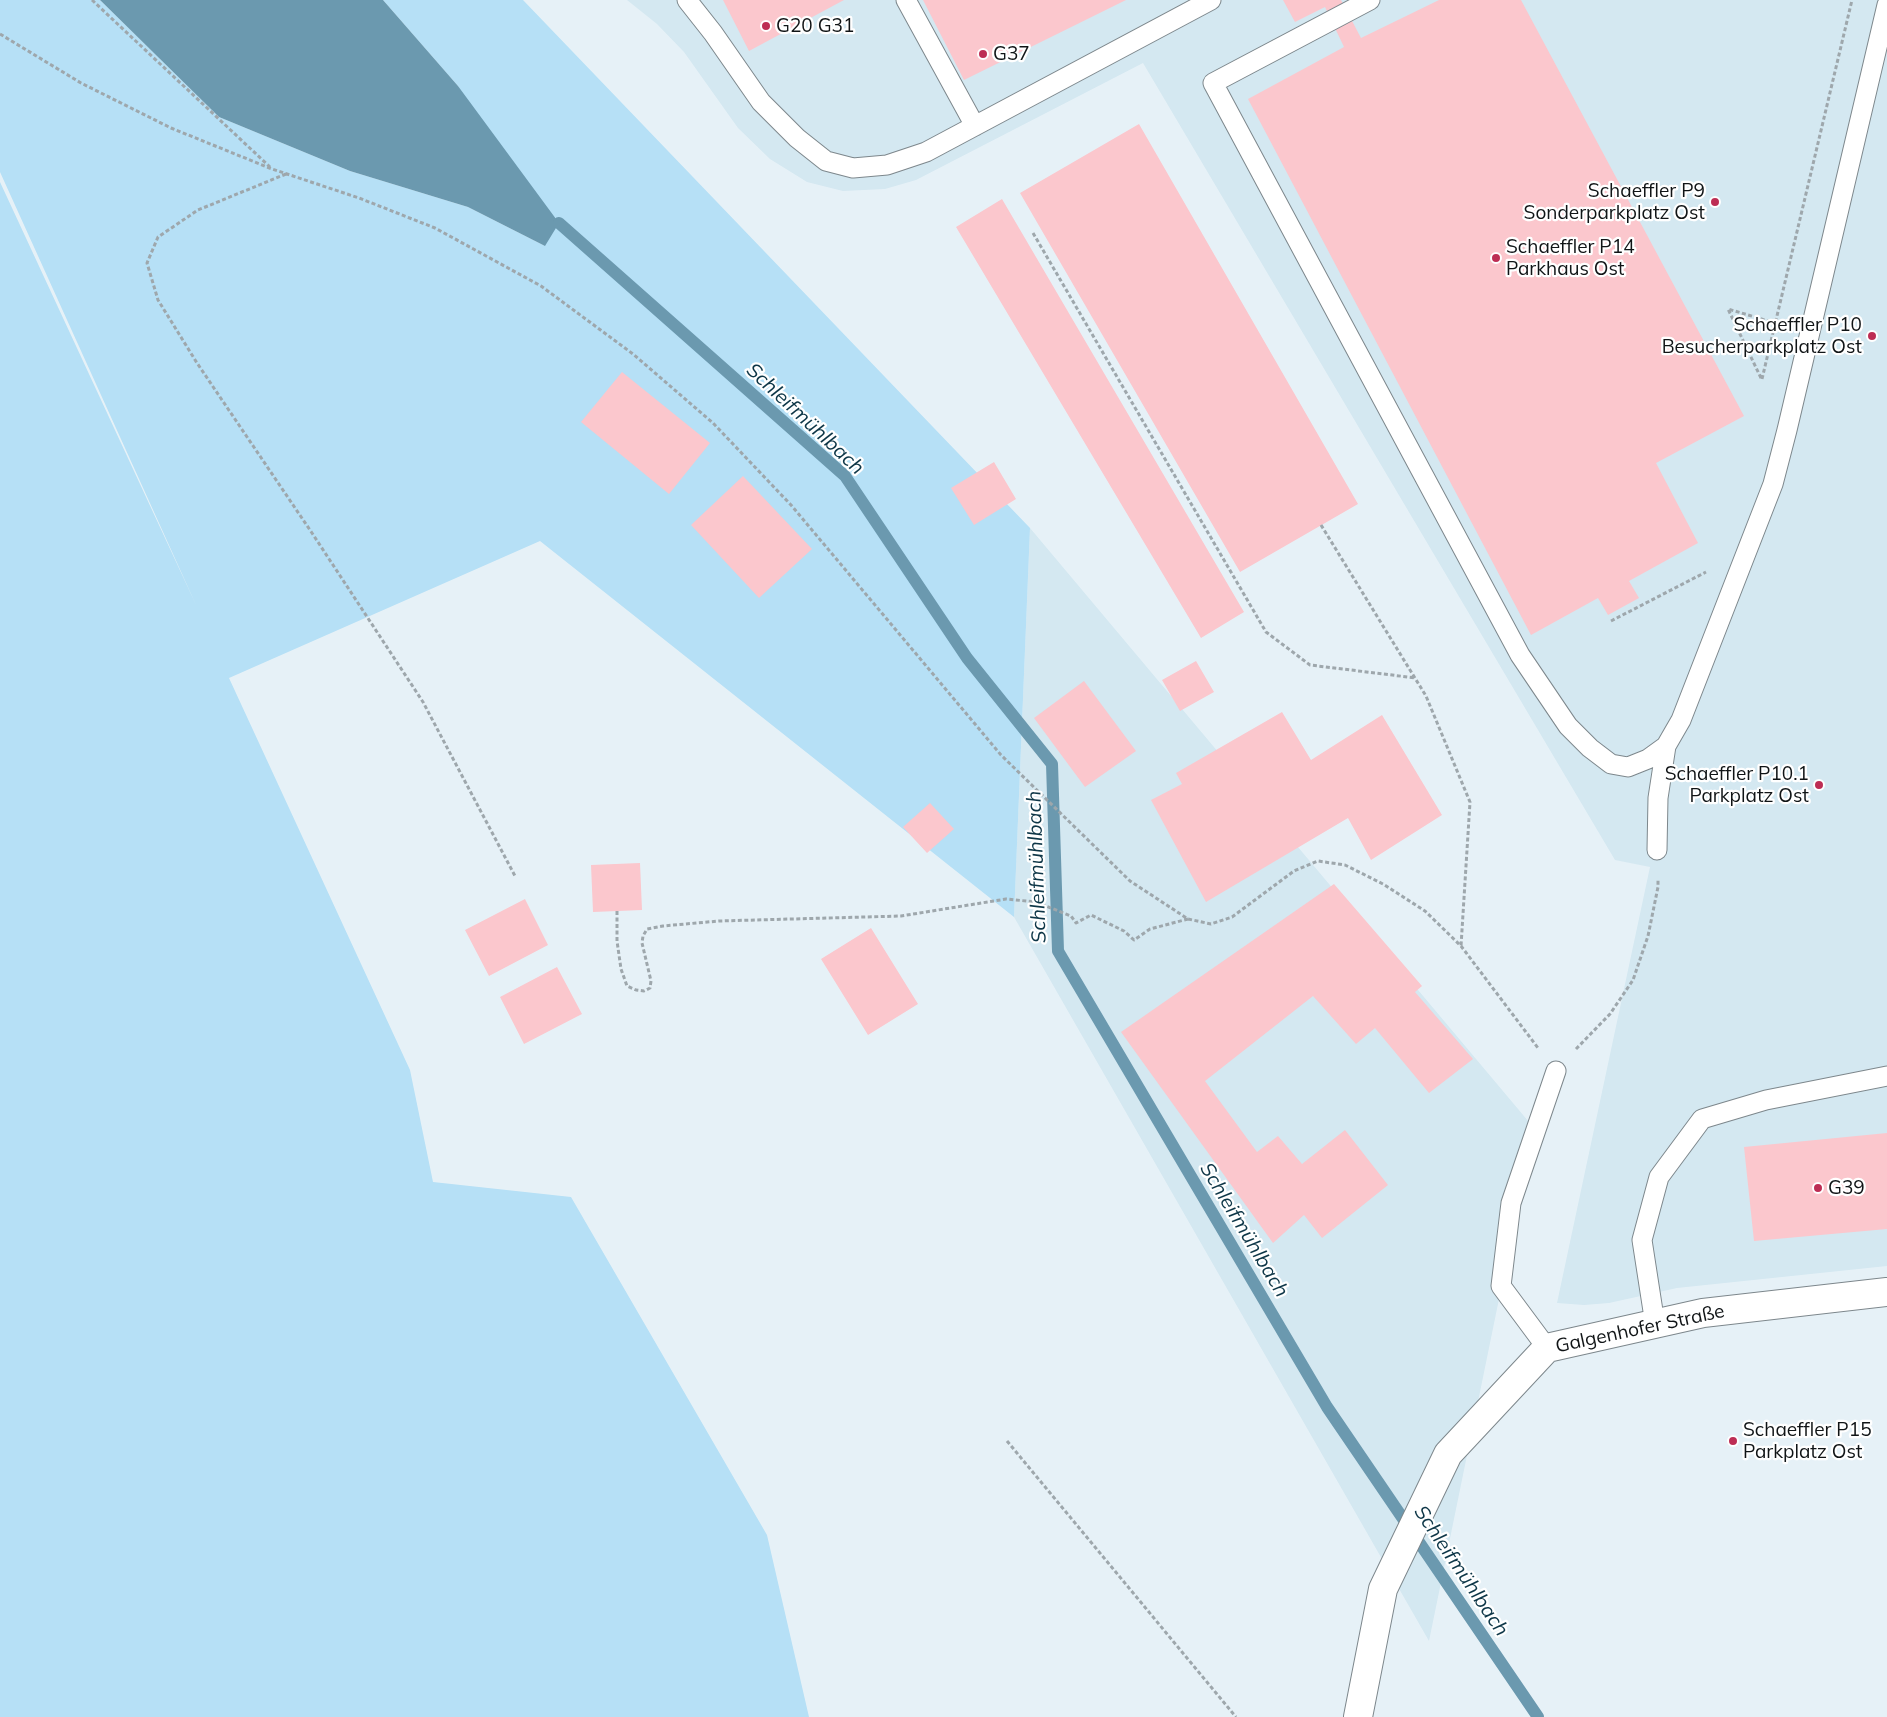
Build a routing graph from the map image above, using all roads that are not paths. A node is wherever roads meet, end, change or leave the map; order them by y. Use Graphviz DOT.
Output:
graph roads {
  1 [pos="687,0"];
  2 [pos="906,0"];
  3 [pos="1211,0"];
  4 [pos="1370,0"];
  5 [pos="1887,5"];
  6 [pos="975,126"];
  7 [pos="1666,746"];
  8 [pos="1657,850"];
  9 [pos="1556,1071"];
  10 [pos="1887,1076"];
  11 [pos="1887,1292"];
  12 [pos="1655,1324"];
  13 [pos="1547,1348"];
  14 [pos="1358,1717"];
  1 -- 6 [label="lane"];
  2 -- 6 [label="lane"];
  3 -- 6 [label="lane"];
  4 -- 7 [label="lane"];
  5 -- 7 [label="lane"];
  7 -- 8 [label="lane"];
  9 -- 13 [label="lane"];
  10 -- 12 [label="lane"];
  11 -- 12 [label="street, Galgenhofer Straße"];
  12 -- 13 [label="street, Galgenhofer Straße"];
  13 -- 14 [label="street, Galgenhofer Straße"];
}
